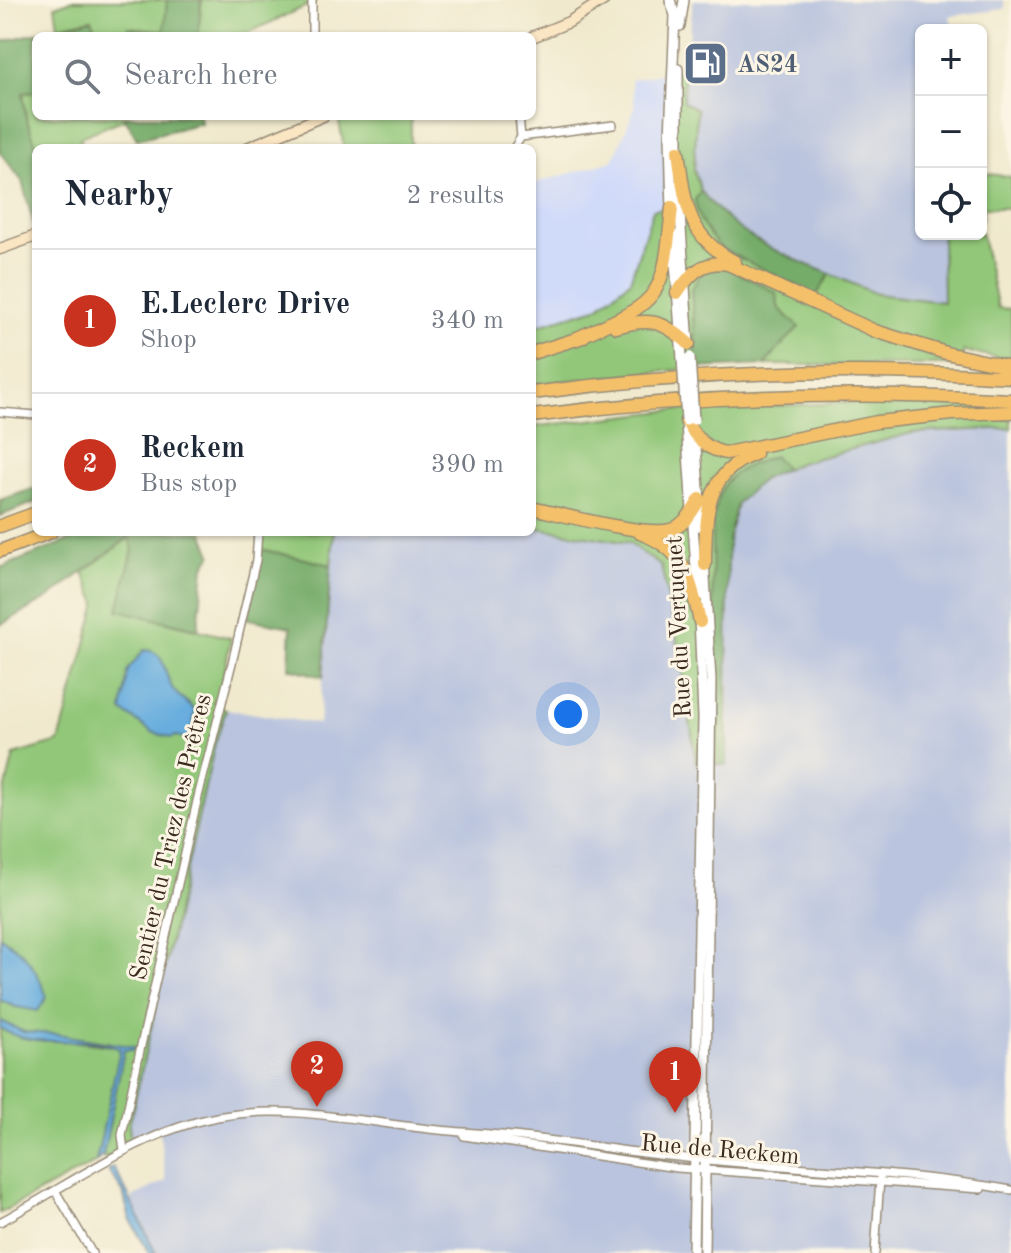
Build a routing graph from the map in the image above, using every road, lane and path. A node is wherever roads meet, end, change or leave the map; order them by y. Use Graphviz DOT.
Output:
graph roads {
  1 [pos="312,0"];
  2 [pos="591,0"];
  3 [pos="604,0"];
  4 [pos="670,0"];
  5 [pos="684,0"];
  6 [pos="548,30"];
  7 [pos="312,32"];
  8 [pos="536,35"];
  9 [pos="311,120"];
  10 [pos="519,120"];
  11 [pos="613,125"];
  12 [pos="521,137"];
  13 [pos="256,144"];
  14 [pos="517,144"];
  15 [pos="678,151"];
  16 [pos="672,207"];
  17 [pos="32,237"];
  18 [pos="0,249"];
  19 [pos="685,282"];
  20 [pos="677,293"];
  21 [pos="794,294"];
  22 [pos="577,338"];
  23 [pos="685,349"];
  24 [pos="536,352"];
  25 [pos="1011,367"];
  26 [pos="1011,377"];
  27 [pos="536,393"];
  28 [pos="1011,400"];
  29 [pos="0,412"];
  30 [pos="1011,412"];
  31 [pos="32,415"];
  32 [pos="536,416"];
  33 [pos="690,420"];
  34 [pos="695,436"];
  35 [pos="805,437"];
  36 [pos="700,499"];
  37 [pos="536,509"];
  38 [pos="692,511"];
  39 [pos="32,514"];
  40 [pos="0,526"];
  41 [pos="618,526"];
  42 [pos="39,536"];
  43 [pos="46,536"];
  44 [pos="258,536"];
  45 [pos="22,542"];
  46 [pos="0,551"];
  47 [pos="705,565"];
  48 [pos="700,622"];
  49 [pos="124,1151"];
  50 [pos="693,1164"];
  51 [pos="706,1164"];
  52 [pos="880,1176"];
  53 [pos="1011,1191"];
  54 [pos="56,1192"];
  55 [pos="0,1222"];
  56 [pos="92,1253"];
  57 [pos="693,1253"];
  58 [pos="704,1253"];
  59 [pos="875,1253"];
  1 -- 7 [label="street"];
  2 -- 6 [label="main road"];
  3 -- 6 [label="main road"];
  4 -- 16 [label="street, Rue du Vertuquet"];
  5 -- 15 [label="street, Rue du Vertuquet"];
  6 -- 8 [label="main road"];
  9 -- 13 [label="main road"];
  10 -- 12 [label="street"];
  11 -- 12 [label="street"];
  12 -- 14 [label="street"];
  15 -- 19 [label="street, Rue du Vertuquet"];
  15 -- 21 [label="highway"];
  16 -- 20 [label="street, Rue du Vertuquet"];
  16 -- 22 [label="highway"];
  17 -- 18 [label="main road"];
  19 -- 20 [label="highway"];
  19 -- 21 [label="highway"];
  19 -- 23 [label="street, Rue du Vertuquet"];
  20 -- 23 [label="street, Rue du Vertuquet"];
  21 -- 25 [label="highway"];
  22 -- 23 [label="highway"];
  22 -- 24 [label="highway"];
  23 -- 33 [label="street, Rue du Vertuquet, bridge"];
  26 -- 27 [label="highway"];
  28 -- 32 [label="highway"];
  29 -- 31 [label="street"];
  30 -- 35 [label="highway"];
  33 -- 34 [label="highway"];
  33 -- 38 [label="street, Rue du Vertuquet"];
  34 -- 35 [label="highway"];
  34 -- 36 [label="street, Rue du Vertuquet"];
  35 -- 47 [label="highway"];
  36 -- 38 [label="highway"];
  36 -- 47 [label="street, Rue du Vertuquet"];
  37 -- 41 [label="highway"];
  38 -- 41 [label="highway"];
  38 -- 48 [label="street, Rue du Vertuquet"];
  39 -- 40 [label="highway"];
  41 -- 48 [label="highway"];
  42 -- 45 [label="highway"];
  43 -- 45 [label="highway"];
  44 -- 49 [label="street, Sentier du Triez des Prêtres"];
  45 -- 46 [label="highway"];
  47 -- 51 [label="street, Rue du Vertuquet"];
  48 -- 50 [label="street, Rue du Vertuquet"];
  49 -- 50 [label="street, Rue de Reckem"];
  49 -- 54 [label="street, Rue de Reckem"];
  50 -- 51 [label="street, Rue de Reckem"];
  50 -- 57 [label="street, Rue du Vertuquet"];
  51 -- 52 [label="street, Rue de Reckem"];
  51 -- 58 [label="street, Rue du Vertuquet"];
  52 -- 53 [label="street, Rue de Reckem"];
  52 -- 59 [label="street"];
  54 -- 55 [label="street, Rue de Reckem"];
  54 -- 56 [label="street"];
}
